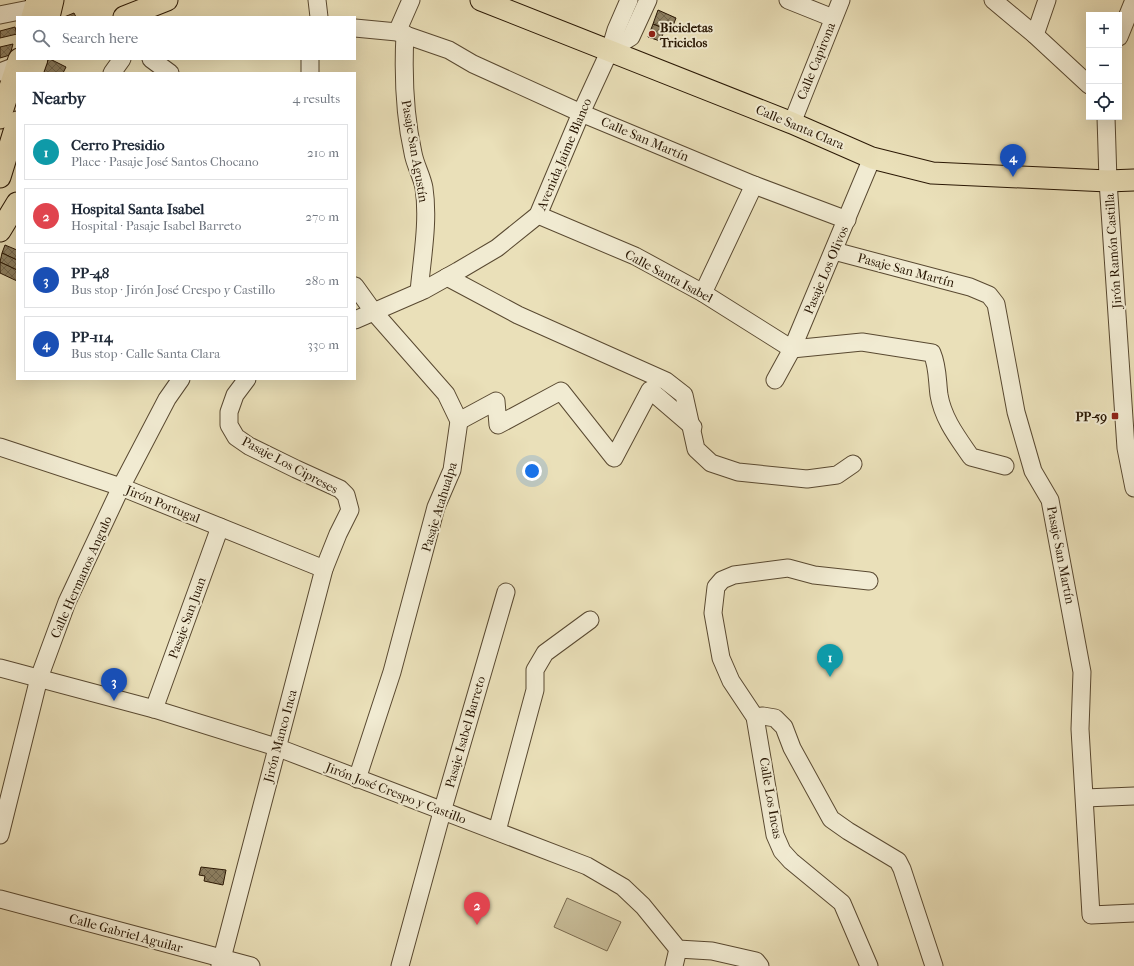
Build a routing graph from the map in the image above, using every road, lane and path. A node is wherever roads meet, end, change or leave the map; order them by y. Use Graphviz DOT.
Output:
graph roads {
  1 [pos="317,0"];
  2 [pos="411,0"];
  3 [pos="481,0"];
  4 [pos="629,0"];
  5 [pos="648,0"];
  6 [pos="788,0"];
  7 [pos="841,0"];
  8 [pos="993,0"];
  9 [pos="1047,0"];
  10 [pos="1134,0"];
  11 [pos="162,5"];
  12 [pos="43,8"];
  13 [pos="0,16"];
  14 [pos="127,16"];
  15 [pos="319,16"];
  16 [pos="833,18"];
  17 [pos="356,28"];
  18 [pos="1122,30"];
  19 [pos="401,33"];
  20 [pos="1035,35"];
  21 [pos="610,50"];
  22 [pos="34,60"];
  23 [pos="121,60"];
  24 [pos="152,60"];
  25 [pos="310,60"];
  26 [pos="20,66"];
  27 [pos="113,72"];
  28 [pos="169,72"];
  29 [pos="310,72"];
  30 [pos="16,76"];
  31 [pos="1088,84"];
  32 [pos="581,113"];
  33 [pos="0,118"];
  34 [pos="1106,120"];
  35 [pos="792,123"];
  36 [pos="16,125"];
  37 [pos="872,158"];
  38 [pos="0,177"];
  39 [pos="1134,180"];
  40 [pos="1108,181"];
  41 [pos="754,185"];
  42 [pos="0,190"];
  43 [pos="16,197"];
  44 [pos="16,205"];
  45 [pos="538,215"];
  46 [pos="847,220"];
  47 [pos="0,230"];
  48 [pos="834,251"];
  49 [pos="448,276"];
  50 [pos="356,287"];
  51 [pos="419,292"];
  52 [pos="703,293"];
  53 [pos="373,311"];
  54 [pos="356,320"];
  55 [pos="792,349"];
  56 [pos="180,380"];
  57 [pos="246,380"];
  58 [pos="774,380"];
  59 [pos="459,421"];
  60 [pos="693,427"];
  61 [pos="0,447"];
  62 [pos="853,464"];
  63 [pos="1004,466"];
  64 [pos="121,487"];
  65 [pos="1134,488"];
  66 [pos="350,510"];
  67 [pos="220,527"];
  68 [pos="324,570"];
  69 [pos="869,581"];
  70 [pos="506,592"];
  71 [pos="590,620"];
  72 [pos="0,668"];
  73 [pos="39,678"];
  74 [pos="154,709"];
  75 [pos="756,717"];
  76 [pos="276,747"];
  77 [pos="357,779"];
  78 [pos="1134,796"];
  79 [pos="1085,798"];
  80 [pos="442,812"];
  81 [pos="497,831"];
  82 [pos="0,835"];
  83 [pos="0,900"];
  84 [pos="1134,912"];
  85 [pos="678,949"];
  86 [pos="221,962"];
  87 [pos="251,966"];
  88 [pos="400,966"];
  89 [pos="674,966"];
  90 [pos="760,966"];
  91 [pos="869,966"];
  92 [pos="934,966"];
  1 -- 15 [label="street"];
  2 -- 19 [label="street, Pasaje San Agustín"];
  3 -- 21 [label="main road, Calle Santa Clara"];
  4 -- 21 [label="street, Avenida Jaime Blanco"];
  5 -- 21 [label="street"];
  6 -- 16 [label="street"];
  7 -- 16 [label="street, Calle Capirona"];
  8 -- 20 [label="street"];
  9 -- 20 [label="street"];
  10 -- 18 [label="street"];
  11 -- 14 [label="main road"];
  12 -- 13 [label="street"];
  16 -- 35 [label="street, Calle Capirona"];
  17 -- 19 [label="street, Calle San Martín"];
  19 -- 32 [label="street, Calle San Martín"];
  19 -- 51 [label="street, Pasaje San Agustín"];
  20 -- 31 [label="street"];
  21 -- 32 [label="street, Avenida Jaime Blanco"];
  21 -- 35 [label="main road, Calle Santa Clara"];
  22 -- 26 [label="main road"];
  23 -- 27 [label="street"];
  24 -- 28 [label="street"];
  25 -- 29 [label="street"];
  30 -- 33 [label="main road"];
  32 -- 41 [label="street, Calle San Martín"];
  32 -- 45 [label="street, Avenida Jaime Blanco"];
  34 -- 40 [label="street, Jirón Ramón Castilla"];
  35 -- 37 [label="main road, Calle Santa Clara"];
  36 -- 38 [label="main road"];
  37 -- 40 [label="main road, Calle Santa Clara"];
  37 -- 46 [label="street, Pasaje Los Olivos"];
  39 -- 40 [label="main road, Calle Santa Clara"];
  40 -- 65 [label="street, Jirón Ramón Castilla"];
  41 -- 46 [label="street, Calle San Martín"];
  41 -- 52 [label="street"];
  42 -- 43 [label="main road"];
  44 -- 47 [label="main road"];
  45 -- 49 [label="street, Avenida Jaime Blanco"];
  45 -- 52 [label="street, Calle Santa Isabel"];
  46 -- 48 [label="street, Pasaje Los Olivos"];
  48 -- 55 [label="street, Pasaje Los Olivos"];
  48 -- 79 [label="street, Pasaje San Martín"];
  49 -- 51 [label="street, Avenida Jaime Blanco"];
  49 -- 60 [label="street"];
  50 -- 53 [label="street"];
  51 -- 53 [label="street, Avenida Jaime Blanco"];
  52 -- 55 [label="street, Calle Santa Isabel"];
  53 -- 54 [label="street"];
  53 -- 59 [label="street"];
  55 -- 58 [label="street, Pasaje Los Olivos"];
  55 -- 63 [label="street"];
  56 -- 64 [label="street, Calle Hermanos Angulo"];
  57 -- 66 [label="street, Pasaje Los Cipreses"];
  59 -- 60 [label="street"];
  59 -- 77 [label="street, Pasaje Atahualpa"];
  60 -- 62 [label="street"];
  61 -- 64 [label="street, Jirón Portugal"];
  64 -- 67 [label="street, Jirón Portugal"];
  64 -- 73 [label="street, Calle Hermanos Angulo"];
  66 -- 68 [label="street, Jirón Manco Inca"];
  67 -- 68 [label="street, Jirón Portugal"];
  67 -- 74 [label="street, Pasaje San Juan"];
  68 -- 76 [label="street, Jirón Manco Inca"];
  69 -- 75 [label="street"];
  70 -- 80 [label="street, Pasaje Isabel Barreto"];
  71 -- 81 [label="street"];
  72 -- 73 [label="street, Jirón José Crespo y Castillo"];
  73 -- 74 [label="street, Jirón José Crespo y Castillo"];
  73 -- 82 [label="street, Calle Hermanos Angulo"];
  74 -- 76 [label="street, Jirón José Crespo y Castillo"];
  75 -- 91 [label="street, Calle Los Incas"];
  75 -- 92 [label="street"];
  76 -- 77 [label="street, Jirón José Crespo y Castillo"];
  76 -- 86 [label="street, Jirón Manco Inca"];
  77 -- 80 [label="street, Jirón José Crespo y Castillo"];
  78 -- 79 [label="street"];
  79 -- 84 [label="street, Pasaje San Martín"];
  80 -- 81 [label="street, Jirón José Crespo y Castillo"];
  80 -- 88 [label="street, Pasaje Isabel Barreto"];
  81 -- 85 [label="street, Jirón José Crespo y Castillo"];
  83 -- 86 [label="street, Calle Gabriel Aguilar"];
  85 -- 89 [label="street"];
  85 -- 90 [label="street"];
  86 -- 87 [label="street, Calle Gabriel Aguilar"];
}
